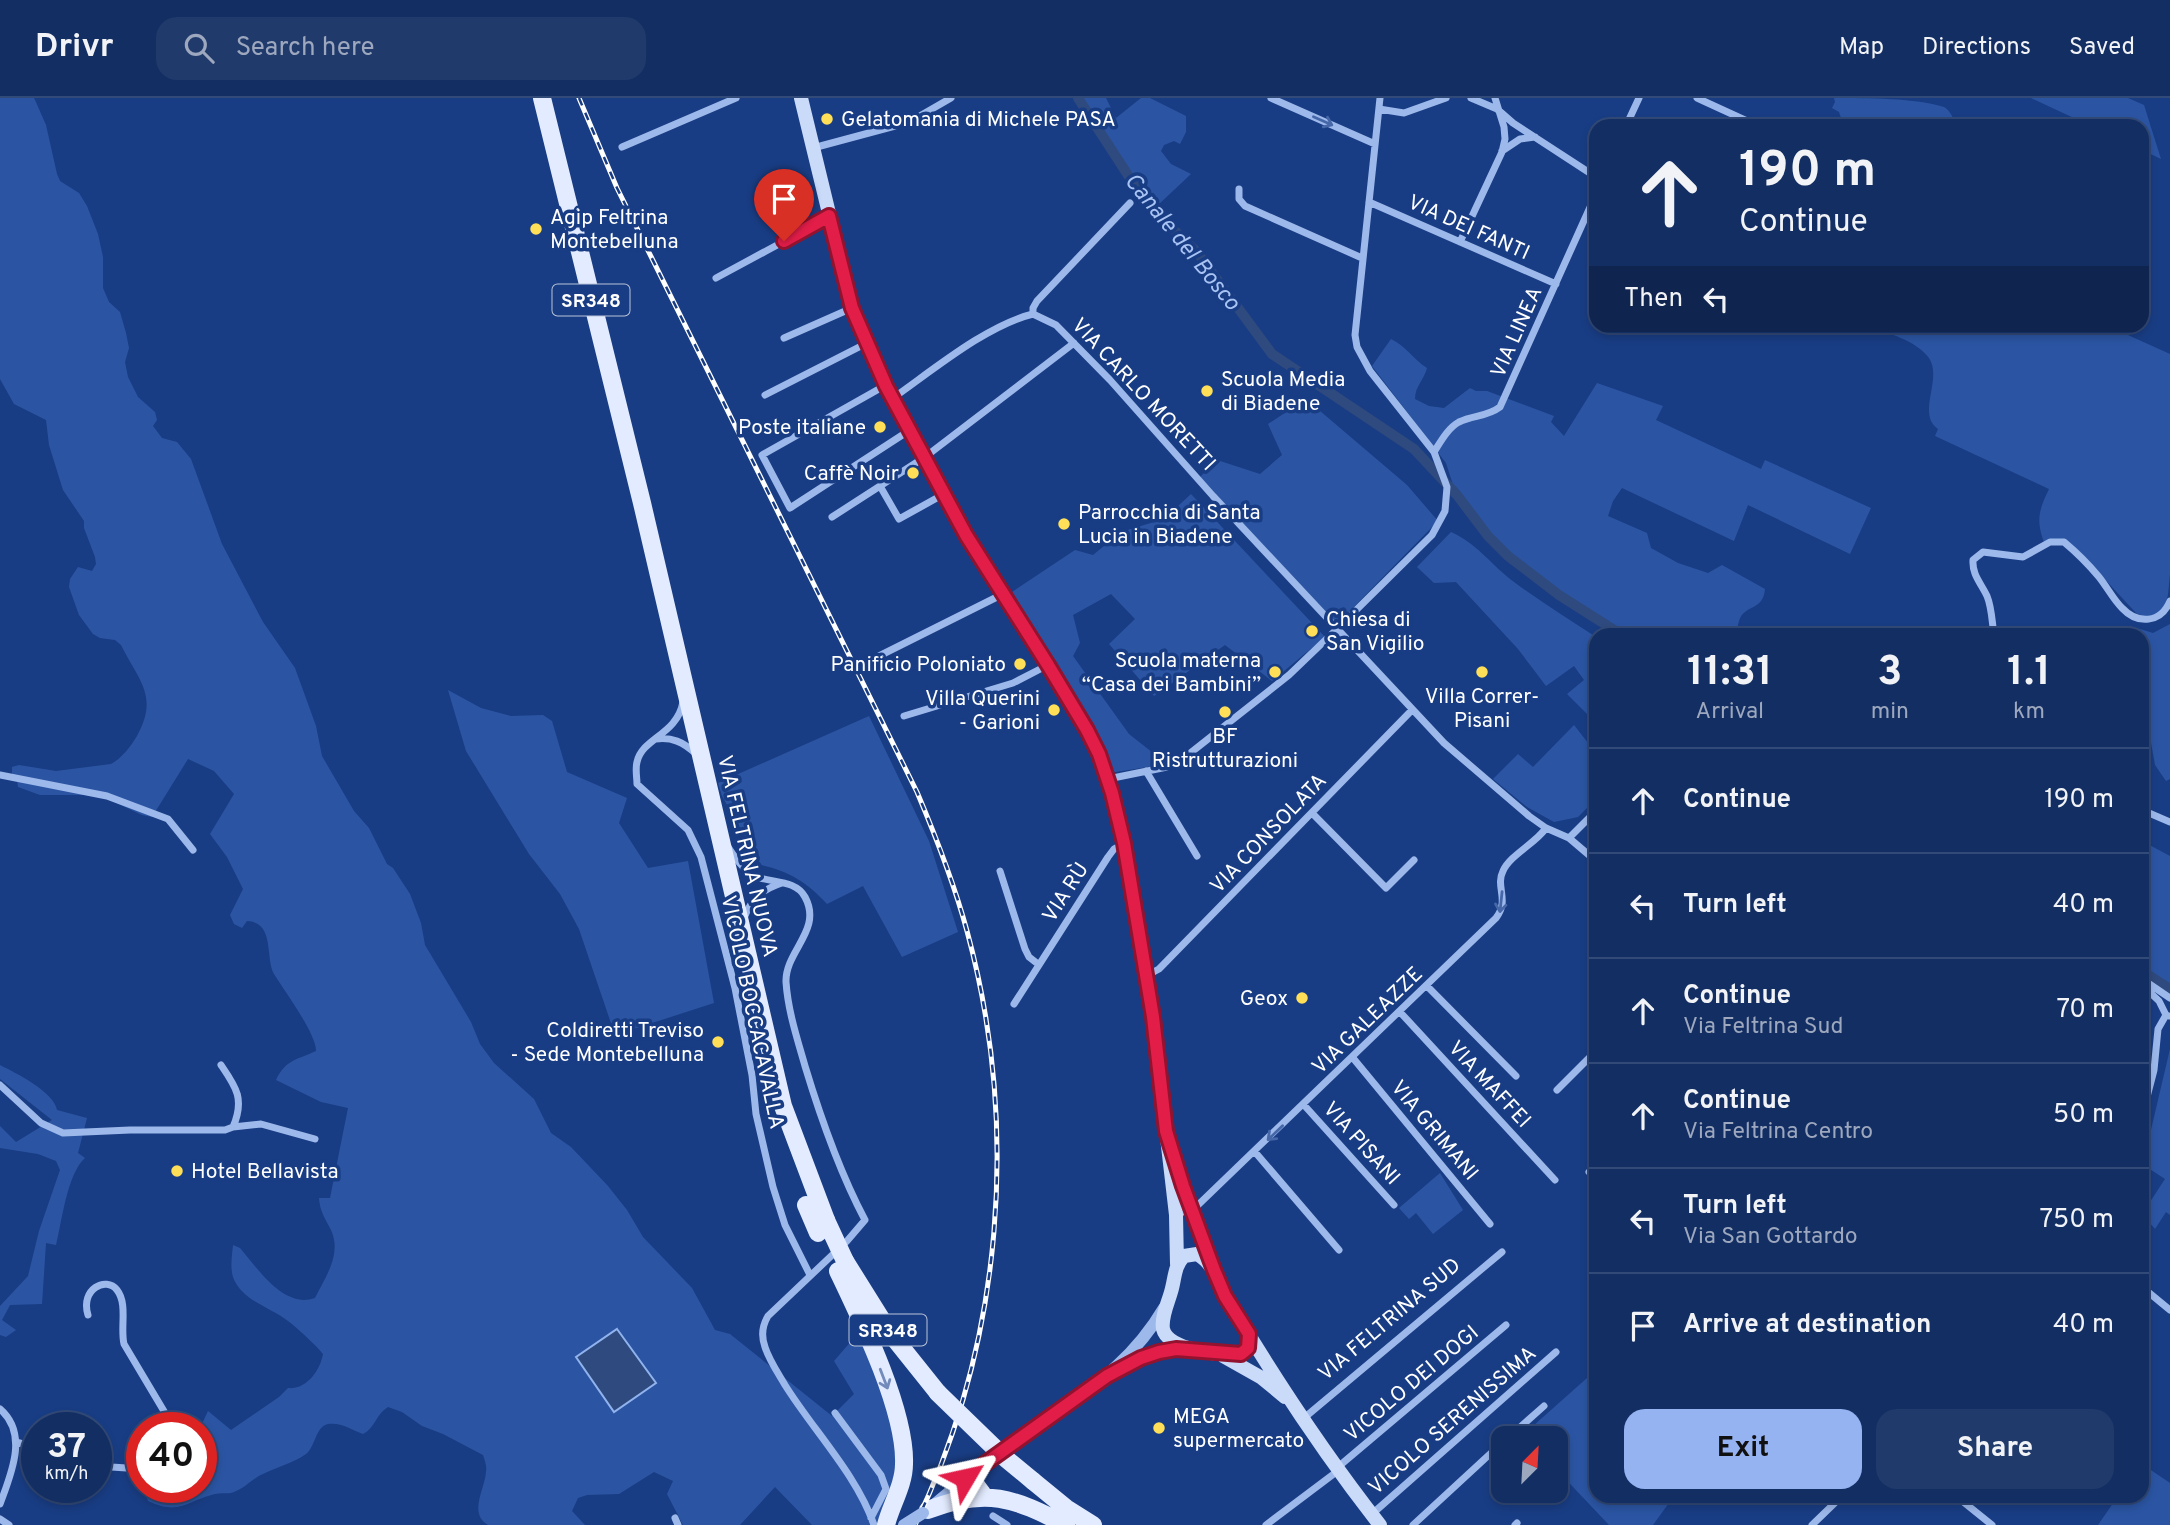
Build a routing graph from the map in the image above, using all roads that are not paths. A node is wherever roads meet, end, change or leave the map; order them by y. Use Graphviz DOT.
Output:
graph roads {
  1 [pos="542,98"];
  2 [pos="736,98"];
  3 [pos="801,98"];
  4 [pos="951,98"];
  5 [pos="1270,98"];
  6 [pos="1380,98"];
  7 [pos="1446,98"];
  8 [pos="1471,98"];
  9 [pos="1495,98"];
  10 [pos="1639,98"];
  11 [pos="1697,98"];
  12 [pos="1379,109"];
  13 [pos="1497,110"];
  14 [pos="1629,119"];
  15 [pos="1743,119"];
  16 [pos="1535,137"];
  17 [pos="1375,144"];
  18 [pos="622,146"];
  19 [pos="813,148"];
  20 [pos="1502,152"];
  21 [pos="1589,172"];
  22 [pos="1239,189"];
  23 [pos="1368,202"];
  24 [pos="1130,203"];
  25 [pos="1589,210"];
  26 [pos="829,216"];
  27 [pos="1460,242"];
  28 [pos="1362,258"];
  29 [pos="716,278"];
  30 [pos="1556,284"];
  31 [pos="852,308"];
  32 [pos="1033,314"];
  33 [pos="784,338"];
  34 [pos="867,343"];
  35 [pos="1074,344"];
  36 [pos="889,392"];
  37 [pos="765,395"];
  38 [pos="910,429"];
  39 [pos="1434,452"];
  40 [pos="925,457"];
  41 [pos="880,486"];
  42 [pos="944,494"];
  43 [pos="832,517"];
  44 [pos="1003,594"];
  45 [pos="2170,601"];
  46 [pos="1338,628"];
  47 [pos="1993,628"];
  48 [pos="867,662"];
  49 [pos="1048,665"];
  50 [pos="686,688"];
  51 [pos="1412,710"];
  52 [pos="904,716"];
  53 [pos="655,739"];
  54 [pos="703,762"];
  55 [pos="1146,771"];
  56 [pos="0,775"];
  57 [pos="1108,779"];
  58 [pos="714,810"];
  59 [pos="1312,813"];
  60 [pos="2149,813"];
  61 [pos="1589,818"];
  62 [pos="2170,822"];
  63 [pos="1546,828"];
  64 [pos="1569,838"];
  65 [pos="1124,843"];
  66 [pos="193,850"];
  67 [pos="1589,855"];
  68 [pos="1197,856"];
  69 [pos="1414,860"];
  70 [pos="1000,871"];
  71 [pos="783,883"];
  72 [pos="741,928"];
  73 [pos="1038,964"];
  74 [pos="1146,976"];
  75 [pos="2149,984"];
  76 [pos="1427,986"];
  77 [pos="2149,992"];
  78 [pos="2170,998"];
  79 [pos="1014,1004"];
  80 [pos="1400,1012"];
  81 [pos="2168,1015"];
  82 [pos="1353,1058"];
  83 [pos="1589,1058"];
  84 [pos="221,1065"];
  85 [pos="1516,1076"];
  86 [pos="0,1085"];
  87 [pos="2149,1089"];
  88 [pos="1557,1090"];
  89 [pos="1304,1105"];
  90 [pos="233,1127"];
  91 [pos="1166,1131"];
  92 [pos="315,1139"];
  93 [pos="1255,1152"];
  94 [pos="1555,1180"];
  95 [pos="1394,1205"];
  96 [pos="1191,1209"];
  97 [pos="1176,1215"];
  98 [pos="1490,1224"];
  99 [pos="1339,1250"];
  100 [pos="1502,1252"];
  101 [pos="1177,1265"];
  102 [pos="842,1266"];
  103 [pos="1214,1270"];
  104 [pos="810,1275"];
  105 [pos="2149,1293"];
  106 [pos="1169,1298"];
  107 [pos="2170,1310"];
  108 [pos="88,1315"];
  109 [pos="1506,1325"];
  110 [pos="1249,1334"];
  111 [pos="1191,1349"];
  112 [pos="1556,1352"];
  113 [pos="1219,1353"];
  114 [pos="1107,1376"];
  115 [pos="1544,1406"];
  116 [pos="0,1409"];
  117 [pos="164,1412"];
  118 [pos="835,1413"];
  119 [pos="1302,1416"];
  120 [pos="1521,1426"];
  121 [pos="17,1442"];
  122 [pos="21,1443"];
  123 [pos="1491,1453"];
  124 [pos="1339,1469"];
  125 [pos="973,1473"];
  126 [pos="992,1497"];
  127 [pos="1835,1503"];
  128 [pos="0,1504"];
  129 [pos="1966,1505"];
  130 [pos="926,1511"];
  131 [pos="993,1516"];
  132 [pos="0,1519"];
  133 [pos="1376,1520"];
  134 [pos="877,1523"];
  135 [pos="9,1525"];
  136 [pos="904,1525"];
  137 [pos="1007,1525"];
  138 [pos="1066,1525"];
  139 [pos="1093,1525"];
  140 [pos="1266,1525"];
  141 [pos="1413,1525"];
  142 [pos="1812,1525"];
  143 [pos="1992,1525"];
  1 -- 50 [label="main road, VIA FELTRINA NUOVA / SR348"];
  2 -- 18 [label="street"];
  3 -- 19 [label="main road"];
  4 -- 19 [label="street"];
  5 -- 17 [label="street, one-way"];
  6 -- 12 [label="street"];
  7 -- 12 [label="street"];
  8 -- 13 [label="street"];
  9 -- 13 [label="street"];
  10 -- 14 [label="street"];
  11 -- 15 [label="street"];
  12 -- 17 [label="street"];
  13 -- 16 [label="street"];
  13 -- 20 [label="street"];
  16 -- 20 [label="street"];
  16 -- 21 [label="street"];
  17 -- 23 [label="street"];
  19 -- 26 [label="main road"];
  20 -- 27 [label="street"];
  22 -- 28 [label="street"];
  23 -- 27 [label="street, VIA DEI FANTI"];
  23 -- 28 [label="street"];
  24 -- 32 [label="street"];
  25 -- 30 [label="street, VIA LINEA"];
  26 -- 29 [label="street"];
  26 -- 31 [label="main road"];
  27 -- 30 [label="street, VIA DEI FANTI"];
  28 -- 39 [label="street"];
  30 -- 39 [label="street, VIA LINEA"];
  31 -- 33 [label="street"];
  31 -- 34 [label="main road"];
  32 -- 35 [label="street, VIA CARLO MORETTI"];
  32 -- 36 [label="street"];
  34 -- 36 [label="main road"];
  34 -- 37 [label="street"];
  35 -- 40 [label="street"];
  35 -- 46 [label="street, VIA CARLO MORETTI"];
  36 -- 38 [label="main road"];
  36 -- 38 [label="street"];
  38 -- 40 [label="main road"];
  39 -- 46 [label="street"];
  40 -- 41 [label="street"];
  40 -- 42 [label="main road"];
  41 -- 42 [label="street"];
  41 -- 43 [label="street"];
  42 -- 44 [label="main road"];
  44 -- 48 [label="street"];
  44 -- 49 [label="main road"];
  45 -- 47 [label="street"];
  46 -- 51 [label="street, VIA CARLO MORETTI"];
  46 -- 55 [label="street"];
  49 -- 52 [label="street"];
  49 -- 57 [label="main road"];
  50 -- 53 [label="street"];
  50 -- 54 [label="main road, VIA FELTRINA NUOVA / SR348"];
  51 -- 59 [label="street, VIA CONSOLATA"];
  51 -- 63 [label="street, VIA CARLO MORETTI"];
  53 -- 54 [label="street"];
  53 -- 104 [label="street, VICOLO BOCCACAVALLA"];
  54 -- 58 [label="main road, VIA FELTRINA NUOVA / SR348"];
  55 -- 57 [label="street"];
  55 -- 68 [label="street"];
  56 -- 66 [label="street"];
  57 -- 65 [label="main road"];
  58 -- 71 [label="street"];
  58 -- 72 [label="main road, VIA FELTRINA NUOVA / SR348"];
  59 -- 69 [label="street"];
  59 -- 74 [label="street, VIA CONSOLATA"];
  60 -- 62 [label="street"];
  61 -- 64 [label="street"];
  63 -- 64 [label="street, VIA CARLO MORETTI"];
  63 -- 76 [label="street, VIA GALEAZZE, one-way"];
  64 -- 67 [label="street, VIA CARLO MORETTI"];
  65 -- 73 [label="street, VIA RÙ"];
  65 -- 74 [label="main road"];
  70 -- 73 [label="street, VIA RÙ"];
  71 -- 72 [label="street"];
  71 -- 104 [label="street, VICOLO BOCCACAVALLA"];
  72 -- 102 [label="main road, VIA FELTRINA NUOVA / SR348, bridge"];
  73 -- 79 [label="street, VIA RÙ"];
  74 -- 91 [label="main road"];
  75 -- 78 [label="street"];
  76 -- 80 [label="street, VIA GALEAZZE"];
  76 -- 85 [label="street"];
  77 -- 81 [label="street"];
  80 -- 82 [label="street, VIA GALEAZZE"];
  80 -- 94 [label="street, VIA MAFFEI"];
  81 -- 87 [label="street"];
  82 -- 89 [label="street, VIA GALEAZZE"];
  82 -- 98 [label="street, VIA GRIMANI"];
  83 -- 88 [label="street"];
  84 -- 90 [label="street"];
  86 -- 90 [label="street"];
  89 -- 93 [label="street, VIA GALEAZZE, one-way"];
  89 -- 95 [label="street, VIA PISANI"];
  90 -- 92 [label="street"];
  91 -- 96 [label="main road"];
  91 -- 97 [label="main road"];
  93 -- 96 [label="street, VIA GALEAZZE"];
  93 -- 99 [label="street"];
  96 -- 97 [label="street, VIA GALEAZZE"];
  96 -- 103 [label="main road"];
  97 -- 101 [label="main road"];
  100 -- 119 [label="street, VIA FELTRINA SUD"];
  101 -- 103 [label="main road"];
  101 -- 106 [label="main road"];
  102 -- 134 [label="main road, one-way"];
  102 -- 139 [label="main road, VIA FELTRINA NUOVA / SR348, bridge"];
  103 -- 110 [label="main road"];
  104 -- 134 [label="street, VICOLO BOCCACAVALLA"];
  105 -- 107 [label="street"];
  106 -- 111 [label="main road"];
  106 -- 114 [label="street"];
  108 -- 117 [label="street"];
  109 -- 124 [label="street, VICOLO DEI DOGI"];
  110 -- 113 [label="main road"];
  110 -- 119 [label="main road"];
  111 -- 113 [label="main road"];
  111 -- 114 [label="street"];
  112 -- 133 [label="street, VICOLO SERENISSIMA"];
  113 -- 119 [label="main road"];
  114 -- 125 [label="street"];
  115 -- 120 [label="street"];
  116 -- 121 [label="street"];
  118 -- 134 [label="street"];
  119 -- 124 [label="main road"];
  121 -- 122 [label="street"];
  121 -- 128 [label="street"];
  123 -- 141 [label="street"];
  124 -- 133 [label="main road"];
  124 -- 140 [label="street, VICOLO DEI DOGI"];
  125 -- 126 [label="main road"];
  125 -- 130 [label="street"];
  126 -- 130 [label="main road"];
  126 -- 138 [label="main road"];
  127 -- 142 [label="street"];
  129 -- 143 [label="street"];
  130 -- 136 [label="street, bridge"];
  131 -- 137 [label="street"];
  132 -- 135 [label="street"];
}
